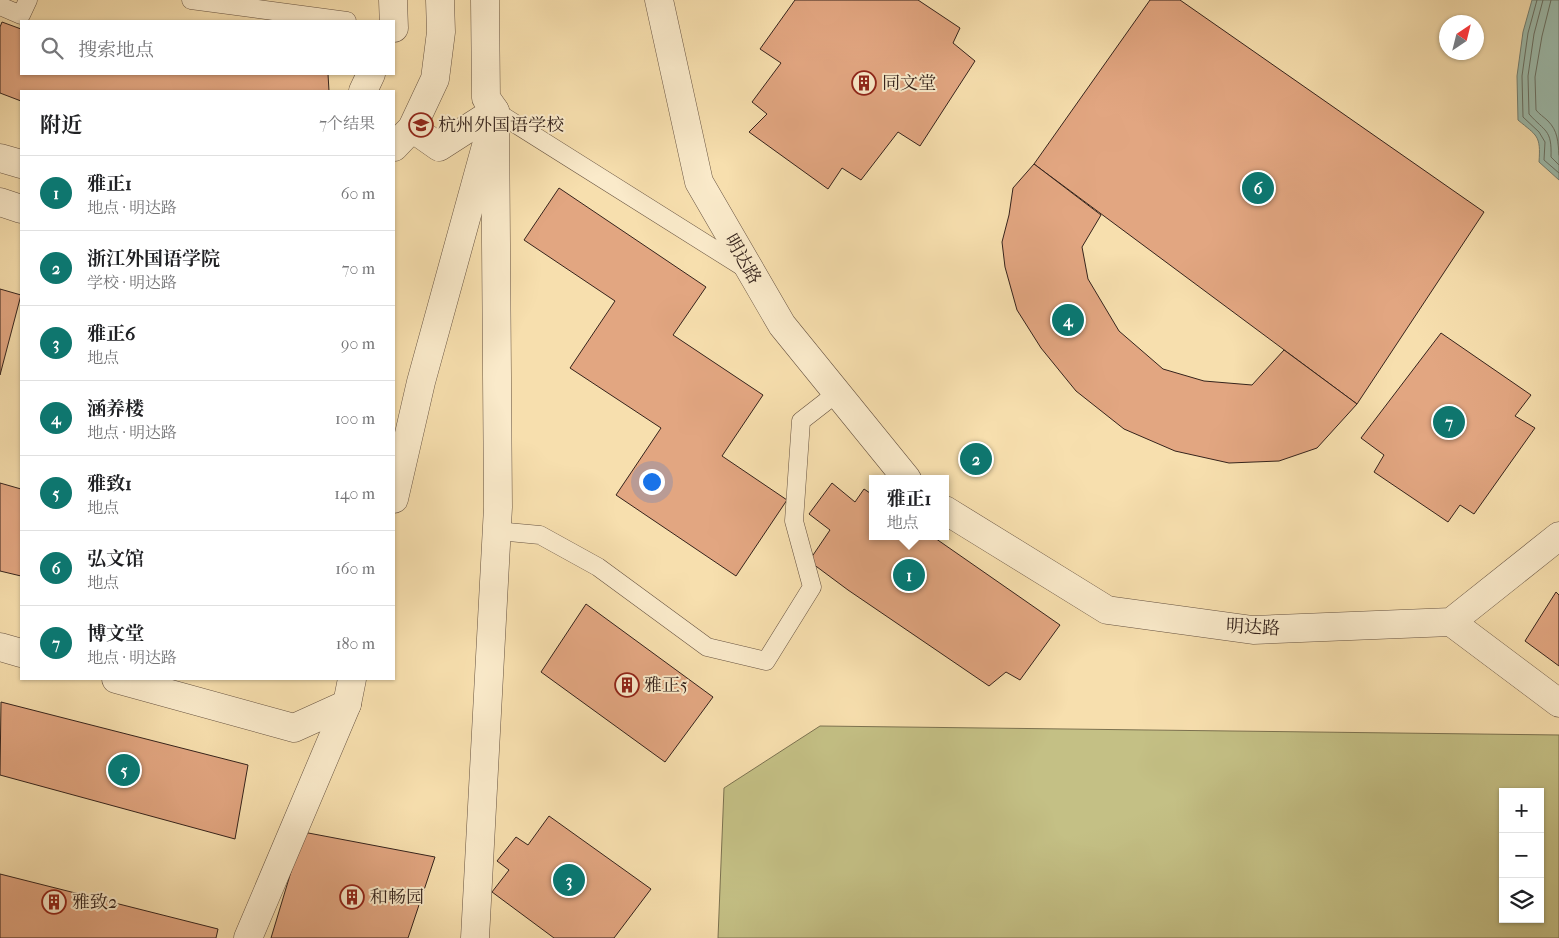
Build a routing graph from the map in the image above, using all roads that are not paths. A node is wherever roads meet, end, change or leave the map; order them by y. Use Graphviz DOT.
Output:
graph roads {
  1 [pos="28,0"];
  2 [pos="191,0"];
  3 [pos="393,0"];
  4 [pos="440,0"];
  5 [pos="485,0"];
  6 [pos="660,0"];
  7 [pos="0,6"];
  8 [pos="339,20"];
  9 [pos="394,20"];
  10 [pos="371,75"];
  11 [pos="363,90"];
  12 [pos="496,110"];
  13 [pos="403,138"];
  14 [pos="0,158"];
  15 [pos="20,164"];
  16 [pos="0,202"];
  17 [pos="20,209"];
  18 [pos="751,272"];
  19 [pos="837,393"];
  20 [pos="904,475"];
  21 [pos="395,494"];
  22 [pos="949,512"];
  23 [pos="497,531"];
  24 [pos="1559,536"];
  25 [pos="1451,622"];
  26 [pos="0,647"];
  27 [pos="20,653"];
  28 [pos="120,680"];
  29 [pos="350,691"];
  30 [pos="1559,704"];
  31 [pos="248,938"];
  32 [pos="475,938"];
  1 -- 7 [label="lane"];
  2 -- 8 [label="lane"];
  3 -- 9 [label="street"];
  4 -- 13 [label="street"];
  5 -- 12 [label="street"];
  6 -- 18 [label="street, 明达路"];
  10 -- 11 [label="street"];
  12 -- 13 [label="street"];
  12 -- 18 [label="lane"];
  12 -- 21 [label="street"];
  12 -- 23 [label="street"];
  14 -- 15 [label="street"];
  16 -- 17 [label="street"];
  18 -- 19 [label="street, 明达路"];
  19 -- 20 [label="street, 明达路"];
  19 -- 23 [label="lane"];
  22 -- 25 [label="street, 明达路"];
  23 -- 32 [label="street"];
  24 -- 25 [label="street"];
  25 -- 30 [label="street"];
  26 -- 27 [label="street"];
  28 -- 29 [label="street"];
  29 -- 31 [label="street"];
}
